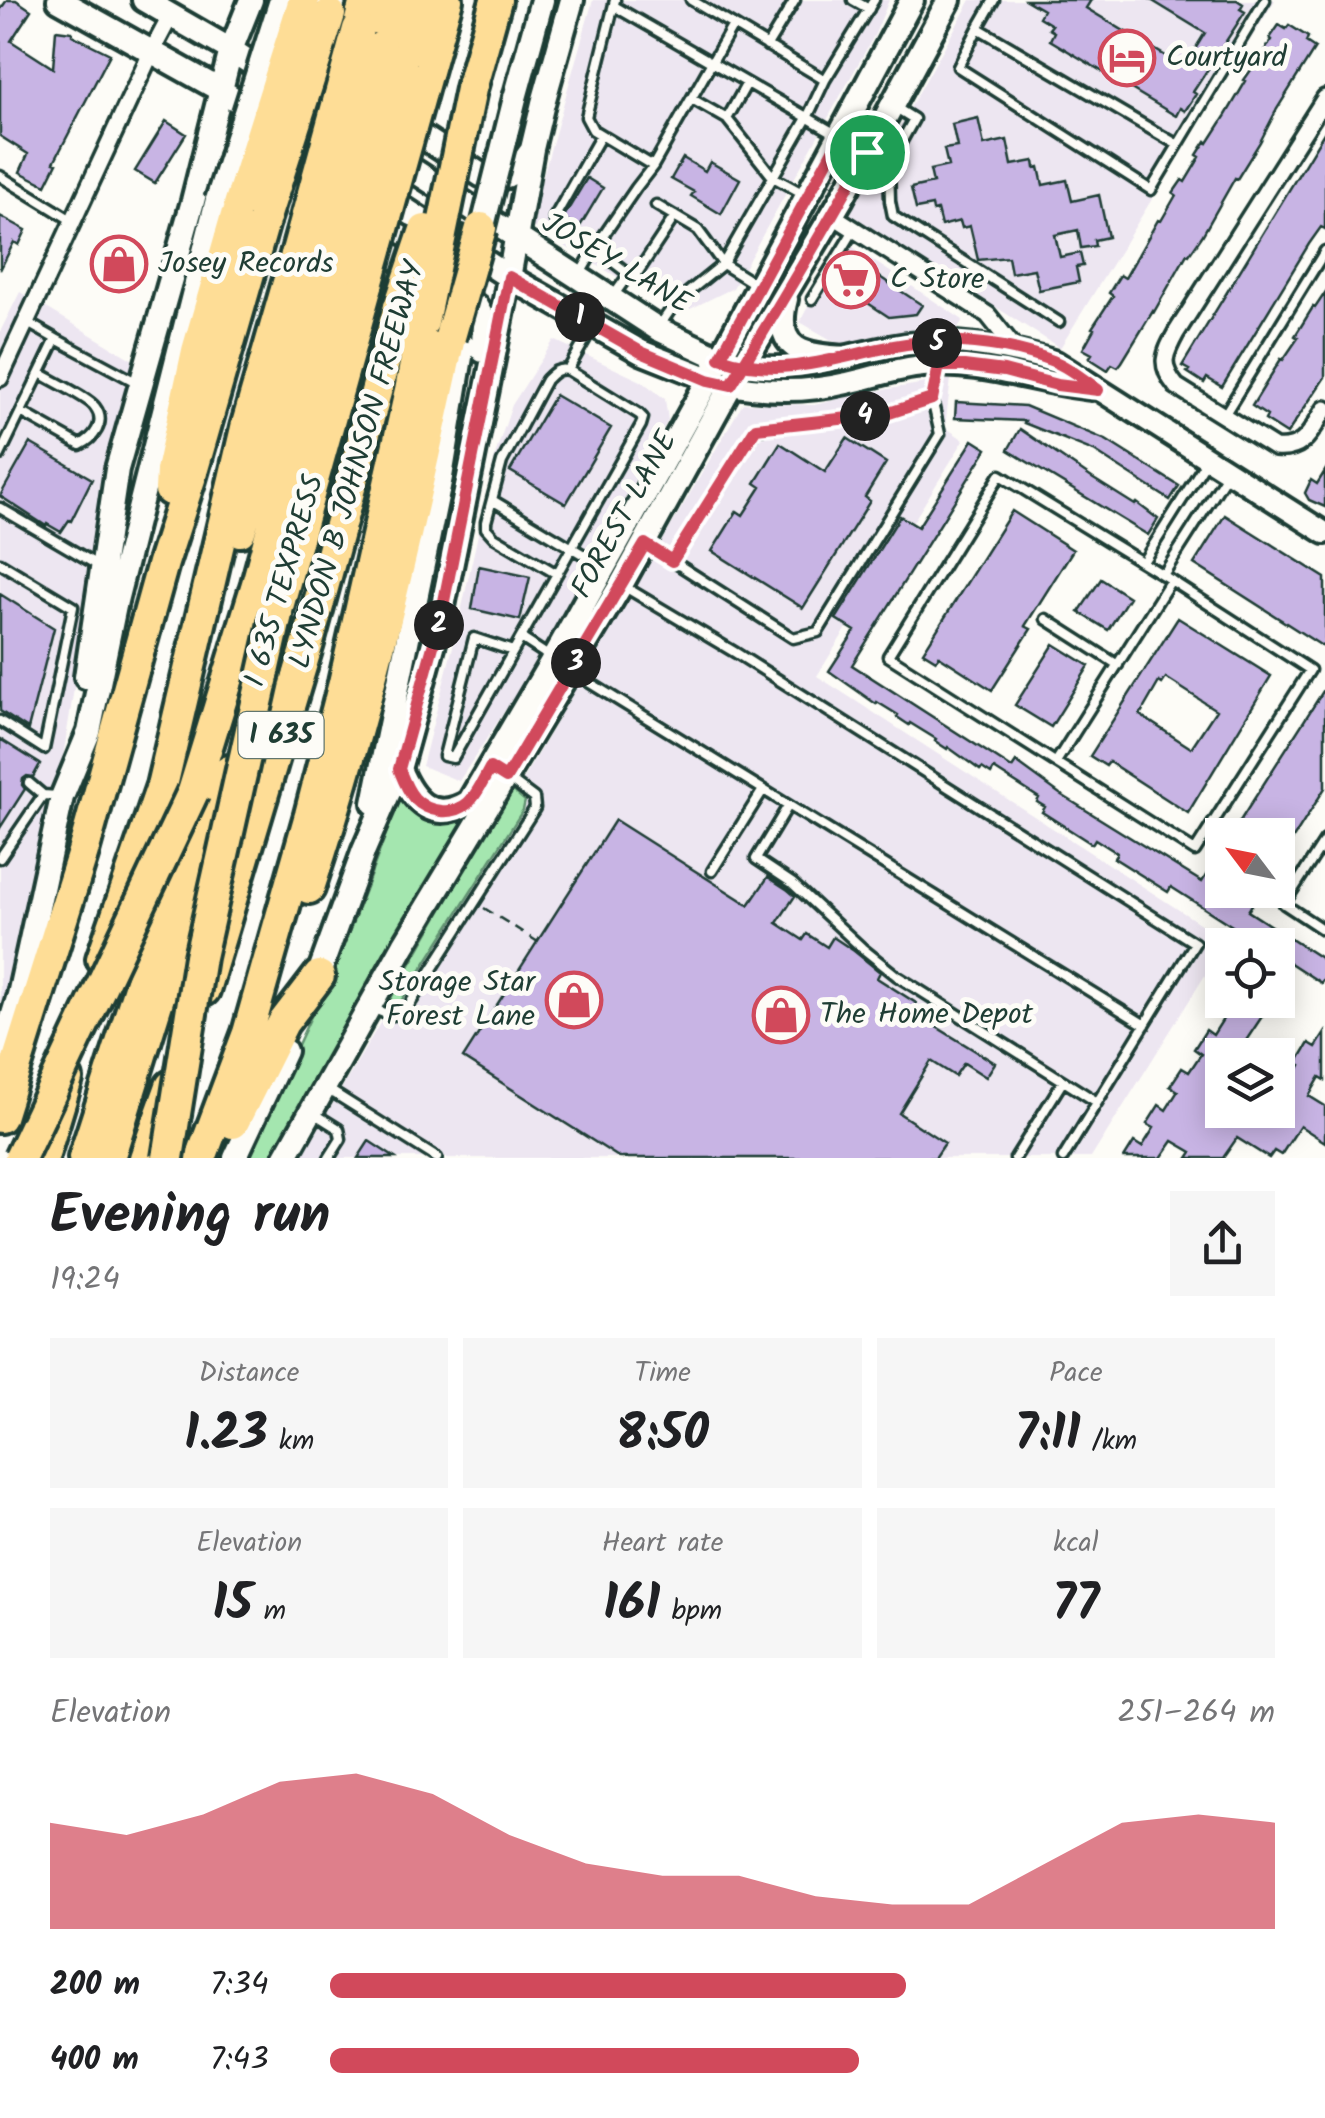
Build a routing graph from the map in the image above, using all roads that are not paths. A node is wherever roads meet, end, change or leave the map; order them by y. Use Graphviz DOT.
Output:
graph roads {
  1 [pos="58,0"];
  2 [pos="144,0"];
  3 [pos="251,0"];
  4 [pos="266,0"];
  5 [pos="282,0"];
  6 [pos="394,0"];
  7 [pos="418,0"];
  8 [pos="447,0"];
  9 [pos="496,0"];
  10 [pos="542,0"];
  11 [pos="572,0"];
  12 [pos="691,0"];
  13 [pos="795,0"];
  14 [pos="853,0"];
  15 [pos="874,0"];
  16 [pos="912,0"];
  17 [pos="949,0"];
  18 [pos="994,0"];
  19 [pos="1265,0"];
  20 [pos="615,3"];
  21 [pos="324,4"];
  22 [pos="869,9"];
  23 [pos="172,15"];
  24 [pos="734,25"];
  25 [pos="978,28"];
  26 [pos="386,42"];
  27 [pos="767,46"];
  28 [pos="152,50"];
  29 [pos="231,50"];
  30 [pos="712,63"];
  31 [pos="825,80"];
  32 [pos="747,83"];
  33 [pos="222,90"];
  34 [pos="692,98"];
  35 [pos="1324,99"];
  36 [pos="892,106"];
  37 [pos="808,118"];
  38 [pos="727,120"];
  39 [pos="601,136"];
  40 [pos="840,137"];
  41 [pos="1178,145"];
  42 [pos="532,149"];
  43 [pos="867,152"];
  44 [pos="889,164"];
  45 [pos="653,166"];
  46 [pos="0,176"];
  47 [pos="773,177"];
  48 [pos="808,196"];
  49 [pos="656,205"];
  50 [pos="228,207"];
  51 [pos="832,215"];
  52 [pos="676,216"];
  53 [pos="73,222"];
  54 [pos="481,228"];
  55 [pos="854,229"];
  56 [pos="516,238"];
  57 [pos="595,248"];
  58 [pos="1325,251"];
  59 [pos="723,264"];
  60 [pos="631,276"];
  61 [pos="509,277"];
  62 [pos="578,278"];
  63 [pos="759,286"];
  64 [pos="788,290"];
  65 [pos="611,299"];
  66 [pos="812,299"];
  67 [pos="676,302"];
  68 [pos="411,315"];
  69 [pos="26,322"];
  70 [pos="1059,322"];
  71 [pos="593,325"];
  72 [pos="666,333"];
  73 [pos="56,339"];
  74 [pos="457,341"];
  75 [pos="938,343"];
  76 [pos="7,347"];
  77 [pos="1016,350"];
  78 [pos="847,358"];
  79 [pos="658,360"];
  80 [pos="939,366"];
  81 [pos="568,370"];
  82 [pos="726,372"];
  83 [pos="40,373"];
  84 [pos="0,378"];
  85 [pos="142,386"];
  86 [pos="1098,390"];
  87 [pos="485,399"];
  88 [pos="932,399"];
  89 [pos="21,412"];
  90 [pos="1323,412"];
  91 [pos="1224,417"];
  92 [pos="682,426"];
  93 [pos="0,455"];
  94 [pos="1208,459"];
  95 [pos="1229,472"];
  96 [pos="492,500"];
  97 [pos="0,508"];
  98 [pos="1325,533"];
  99 [pos="645,544"];
  100 [pos="572,548"];
  101 [pos="672,561"];
  102 [pos="1143,562"];
  103 [pos="0,563"];
  104 [pos="604,566"];
  105 [pos="102,568"];
  106 [pos="557,574"];
  107 [pos="1167,577"];
  108 [pos="621,585"];
  109 [pos="277,614"];
  110 [pos="1046,620"];
  111 [pos="520,638"];
  112 [pos="514,650"];
  113 [pos="1118,664"];
  114 [pos="562,665"];
  115 [pos="0,721"];
  116 [pos="89,732"];
  117 [pos="1056,762"];
  118 [pos="399,769"];
  119 [pos="498,773"];
  120 [pos="29,783"];
  121 [pos="763,790"];
  122 [pos="194,792"];
  123 [pos="52,796"];
  124 [pos="788,806"];
  125 [pos="1325,840"];
  126 [pos="364,850"];
  127 [pos="0,858"];
  128 [pos="712,871"];
  129 [pos="1325,931"];
  130 [pos="319,976"];
  131 [pos="370,1007"];
  132 [pos="1144,1025"];
  133 [pos="248,1033"];
  134 [pos="0,1057"];
  135 [pos="1063,1081"];
  136 [pos="325,1087"];
  137 [pos="1097,1102"];
  138 [pos="311,1112"];
  139 [pos="0,1117"];
  140 [pos="20,1158"];
  141 [pos="43,1158"];
  142 [pos="84,1158"];
  143 [pos="109,1158"];
  144 [pos="146,1158"];
  145 [pos="168,1158"];
  146 [pos="201,1158"];
  147 [pos="218,1158"];
  148 [pos="235,1158"];
  149 [pos="285,1158"];
  150 [pos="329,1158"];
  151 [pos="437,1158"];
  152 [pos="1015,1158"];
  153 [pos="1063,1158"];
  1 -- 28 [label="main road, JOSEY LANE"];
  2 -- 23 [label="main road, JOSEY LANE"];
  3 -- 29 [label="main road"];
  4 -- 42 [label="main road"];
  5 -- 50 [label="main road, bridge"];
  6 -- 26 [label="highway"];
  7 -- 26 [label="highway, I 635 TEXPRESS"];
  8 -- 26 [label="highway, I 635 TEXPRESS"];
  9 -- 68 [label="highway, bridge"];
  10 -- 54 [label="main road, bridge"];
  11 -- 42 [label="main road"];
  12 -- 24 [label="lane"];
  13 -- 27 [label="lane"];
  14 -- 22 [label="lane"];
  15 -- 22 [label="lane"];
  16 -- 40 [label="main road, FOREST LANE"];
  17 -- 36 [label="main road, FOREST LANE"];
  18 -- 25 [label="lane"];
  19 -- 41 [label="lane"];
  20 -- 30 [label="lane"];
  20 -- 39 [label="lane"];
  21 -- 50 [label="highway, bridge"];
  22 -- 31 [label="lane"];
  23 -- 28 [label="street"];
  23 -- 29 [label="main road, JOSEY LANE"];
  24 -- 27 [label="lane"];
  24 -- 30 [label="lane"];
  25 -- 41 [label="lane"];
  25 -- 41 [label="lane"];
  26 -- 109 [label="highway, I 635 TEXPRESS, bridge"];
  26 -- 122 [label="highway, I 635 TEXPRESS, bridge"];
  26 -- 141 [label="highway, bridge"];
  27 -- 31 [label="lane"];
  28 -- 33 [label="main road, JOSEY LANE"];
  28 -- 53 [label="street"];
  29 -- 33 [label="main road"];
  29 -- 56 [label="main road, JOSEY LANE"];
  30 -- 32 [label="lane"];
  30 -- 34 [label="lane"];
  31 -- 37 [label="lane"];
  32 -- 37 [label="lane"];
  32 -- 38 [label="lane"];
  33 -- 50 [label="main road"];
  33 -- 61 [label="main road, JOSEY LANE"];
  34 -- 38 [label="lane"];
  34 -- 45 [label="lane"];
  35 -- 91 [label="street"];
  36 -- 43 [label="main road, FOREST LANE"];
  36 -- 44 [label="lane"];
  37 -- 40 [label="lane"];
  37 -- 47 [label="lane"];
  38 -- 47 [label="lane"];
  39 -- 45 [label="lane"];
  39 -- 57 [label="lane"];
  40 -- 43 [label="main road"];
  40 -- 48 [label="main road, FOREST LANE"];
  42 -- 56 [label="main road"];
  43 -- 44 [label="lane"];
  43 -- 51 [label="main road, FOREST LANE"];
  44 -- 70 [label="lane"];
  45 -- 57 [label="lane"];
  46 -- 53 [label="lane"];
  47 -- 48 [label="lane"];
  47 -- 59 [label="lane"];
  48 -- 63 [label="main road, FOREST LANE"];
  49 -- 52 [label="lane"];
  50 -- 85 [label="main road"];
  50 -- 87 [label="main road"];
  50 -- 116 [label="main road"];
  50 -- 139 [label="highway"];
  51 -- 55 [label="street"];
  51 -- 64 [label="main road, FOREST LANE"];
  52 -- 59 [label="lane"];
  52 -- 60 [label="lane"];
  53 -- 69 [label="street"];
  54 -- 74 [label="highway, bridge"];
  55 -- 66 [label="lane"];
  55 -- 77 [label="street"];
  56 -- 61 [label="main road"];
  56 -- 62 [label="main road, JOSEY LANE"];
  57 -- 60 [label="lane"];
  57 -- 62 [label="lane"];
  58 -- 91 [label="lane"];
  59 -- 63 [label="lane"];
  59 -- 67 [label="lane"];
  60 -- 65 [label="lane"];
  60 -- 67 [label="lane"];
  61 -- 71 [label="main road, JOSEY LANE"];
  61 -- 87 [label="main road"];
  62 -- 65 [label="main road, JOSEY LANE"];
  63 -- 72 [label="main road"];
  63 -- 82 [label="main road, FOREST LANE"];
  64 -- 78 [label="main road"];
  64 -- 82 [label="main road, FOREST LANE"];
  65 -- 72 [label="main road, JOSEY LANE"];
  67 -- 72 [label="lane"];
  68 -- 133 [label="highway"];
  68 -- 144 [label="highway, LYNDON B JOHNSON FREEWAY / I 635"];
  69 -- 73 [label="lane"];
  69 -- 76 [label="street"];
  71 -- 79 [label="main road, JOSEY LANE"];
  71 -- 81 [label="lane"];
  72 -- 82 [label="main road, JOSEY LANE"];
  73 -- 83 [label="lane"];
  73 -- 85 [label="lane"];
  74 -- 126 [label="main road"];
  74 -- 133 [label="highway"];
  75 -- 77 [label="street, JOSEY LANE"];
  75 -- 78 [label="street, JOSEY LANE"];
  75 -- 80 [label="street"];
  76 -- 84 [label="street"];
  77 -- 86 [label="street, JOSEY LANE"];
  78 -- 82 [label="street, JOSEY LANE"];
  79 -- 82 [label="main road, JOSEY LANE"];
  79 -- 92 [label="main road"];
  80 -- 82 [label="street, JOSEY LANE"];
  80 -- 86 [label="street, JOSEY LANE"];
  80 -- 88 [label="lane"];
  81 -- 96 [label="lane"];
  81 -- 100 [label="lane"];
  82 -- 92 [label="main road, FOREST LANE"];
  82 -- 99 [label="main road, FOREST LANE"];
  83 -- 89 [label="lane"];
  83 -- 89 [label="lane"];
  85 -- 105 [label="main road"];
  86 -- 94 [label="street"];
  87 -- 118 [label="main road"];
  88 -- 101 [label="lane"];
  88 -- 101 [label="lane"];
  89 -- 93 [label="lane"];
  90 -- 91 [label="street"];
  92 -- 104 [label="main road, FOREST LANE"];
  94 -- 95 [label="street"];
  94 -- 102 [label="lane"];
  95 -- 98 [label="street"];
  95 -- 107 [label="lane"];
  96 -- 100 [label="lane"];
  96 -- 106 [label="lane"];
  97 -- 105 [label="lane"];
  99 -- 101 [label="lane"];
  99 -- 108 [label="main road, FOREST LANE"];
  100 -- 104 [label="lane"];
  100 -- 106 [label="lane"];
  102 -- 107 [label="lane"];
  102 -- 117 [label="lane"];
  103 -- 115 [label="lane"];
  104 -- 114 [label="main road, FOREST LANE"];
  105 -- 116 [label="main road"];
  106 -- 111 [label="lane"];
  107 -- 113 [label="lane"];
  107 -- 117 [label="lane"];
  108 -- 114 [label="main road, FOREST LANE"];
  108 -- 132 [label="lane"];
  109 -- 143 [label="highway, I 635 TEXPRESS, bridge"];
  109 -- 145 [label="highway, bridge"];
  110 -- 113 [label="lane"];
  111 -- 112 [label="lane"];
  111 -- 114 [label="lane"];
  112 -- 112 [label="lane"];
  113 -- 117 [label="lane"];
  114 -- 119 [label="main road, FOREST LANE"];
  114 -- 121 [label="lane"];
  116 -- 123 [label="main road"];
  118 -- 119 [label="main road"];
  118 -- 126 [label="main road"];
  119 -- 131 [label="main road, FOREST LANE"];
  119 -- 131 [label="lane"];
  120 -- 123 [label="lane"];
  121 -- 124 [label="lane"];
  121 -- 128 [label="lane"];
  122 -- 140 [label="highway, bridge"];
  122 -- 142 [label="highway, I 635 TEXPRESS, bridge"];
  123 -- 127 [label="lane"];
  123 -- 134 [label="main road"];
  124 -- 132 [label="lane"];
  124 -- 135 [label="lane"];
  125 -- 129 [label="lane"];
  126 -- 130 [label="main road"];
  130 -- 147 [label="highway"];
  130 -- 148 [label="main road"];
  131 -- 136 [label="main road, FOREST LANE"];
  132 -- 137 [label="lane"];
  133 -- 146 [label="highway"];
  135 -- 137 [label="lane"];
  135 -- 152 [label="lane"];
  136 -- 138 [label="main road, FOREST LANE"];
  136 -- 151 [label="lane"];
  137 -- 153 [label="lane"];
  138 -- 149 [label="main road, FOREST LANE"];
  138 -- 150 [label="lane"];
}
